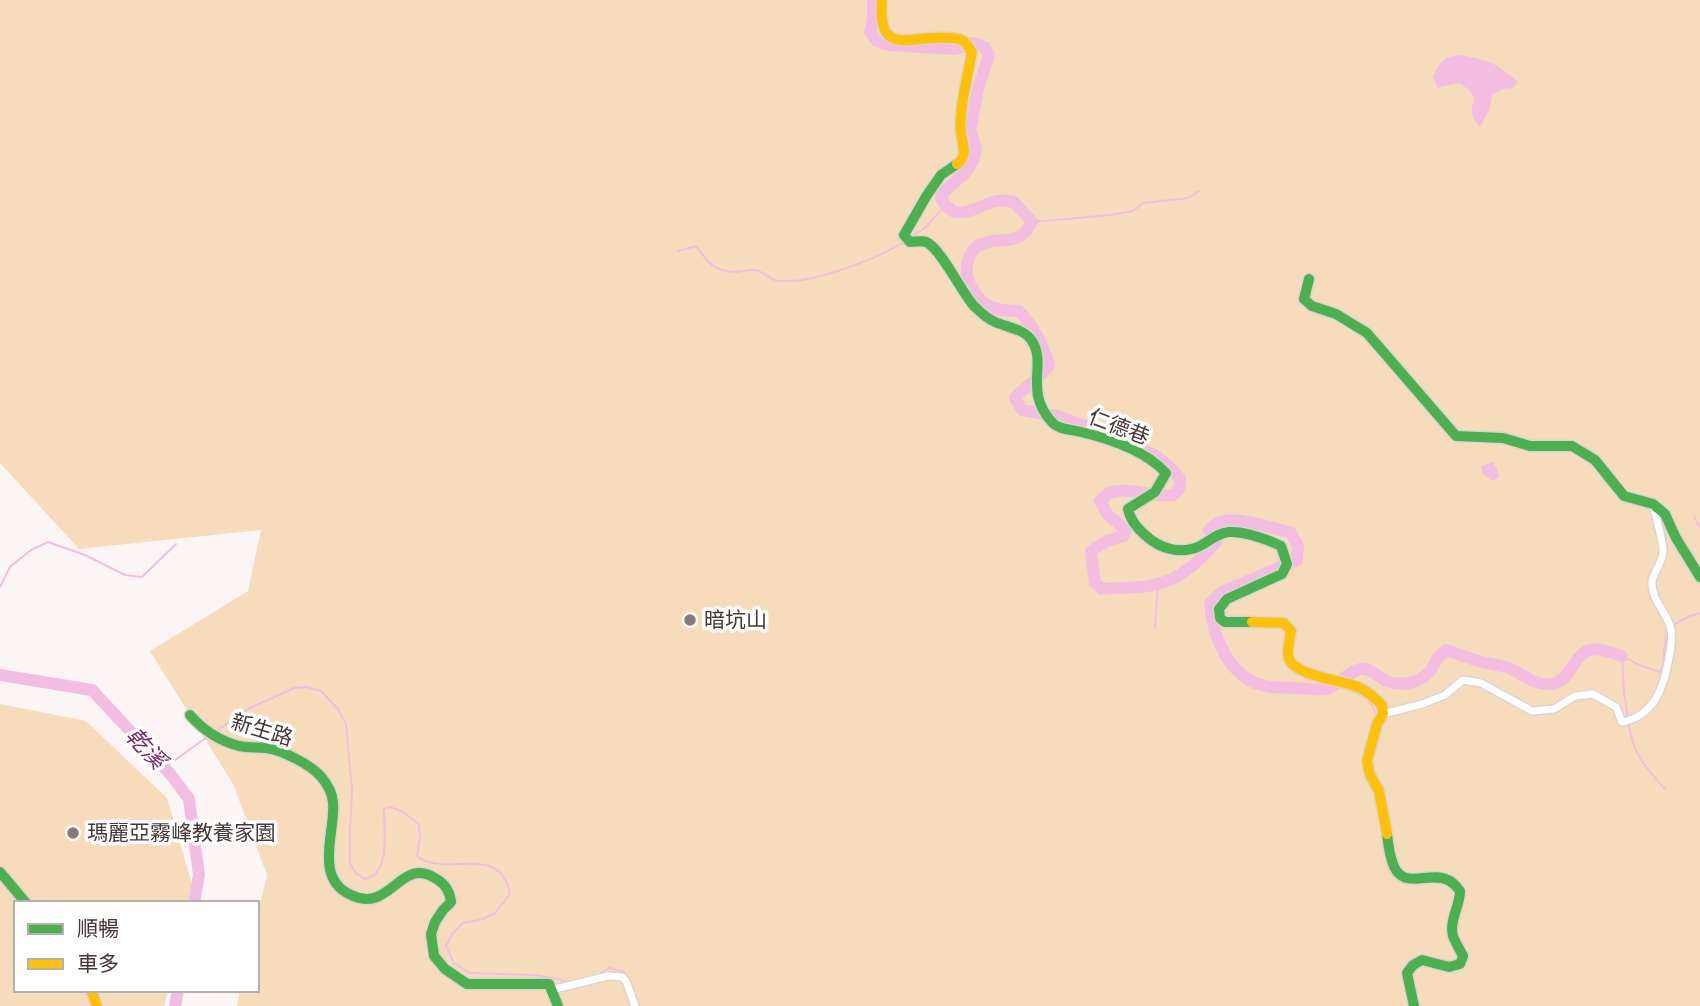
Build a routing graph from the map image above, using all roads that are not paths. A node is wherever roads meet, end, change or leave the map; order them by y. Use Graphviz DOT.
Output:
graph roads {
  1 [pos="882,0"];
  2 [pos="1309,279"];
  3 [pos="1653,504"];
  4 [pos="1700,577"];
  5 [pos="1383,714"];
  6 [pos="190,715"];
  7 [pos="0,872"];
  8 [pos="24,901"];
  9 [pos="551,990"];
  10 [pos="558,1006"];
  11 [pos="635,1006"];
  12 [pos="1414,1006"];
  1 -- 5 [label="street, 仁德巷"];
  2 -- 3 [label="street"];
  3 -- 4 [label="street"];
  3 -- 5 [label="street"];
  5 -- 12 [label="street"];
  6 -- 9 [label="street, 新生路"];
  7 -- 8 [label="street"];
  9 -- 10 [label="street"];
  9 -- 11 [label="street"];
}
